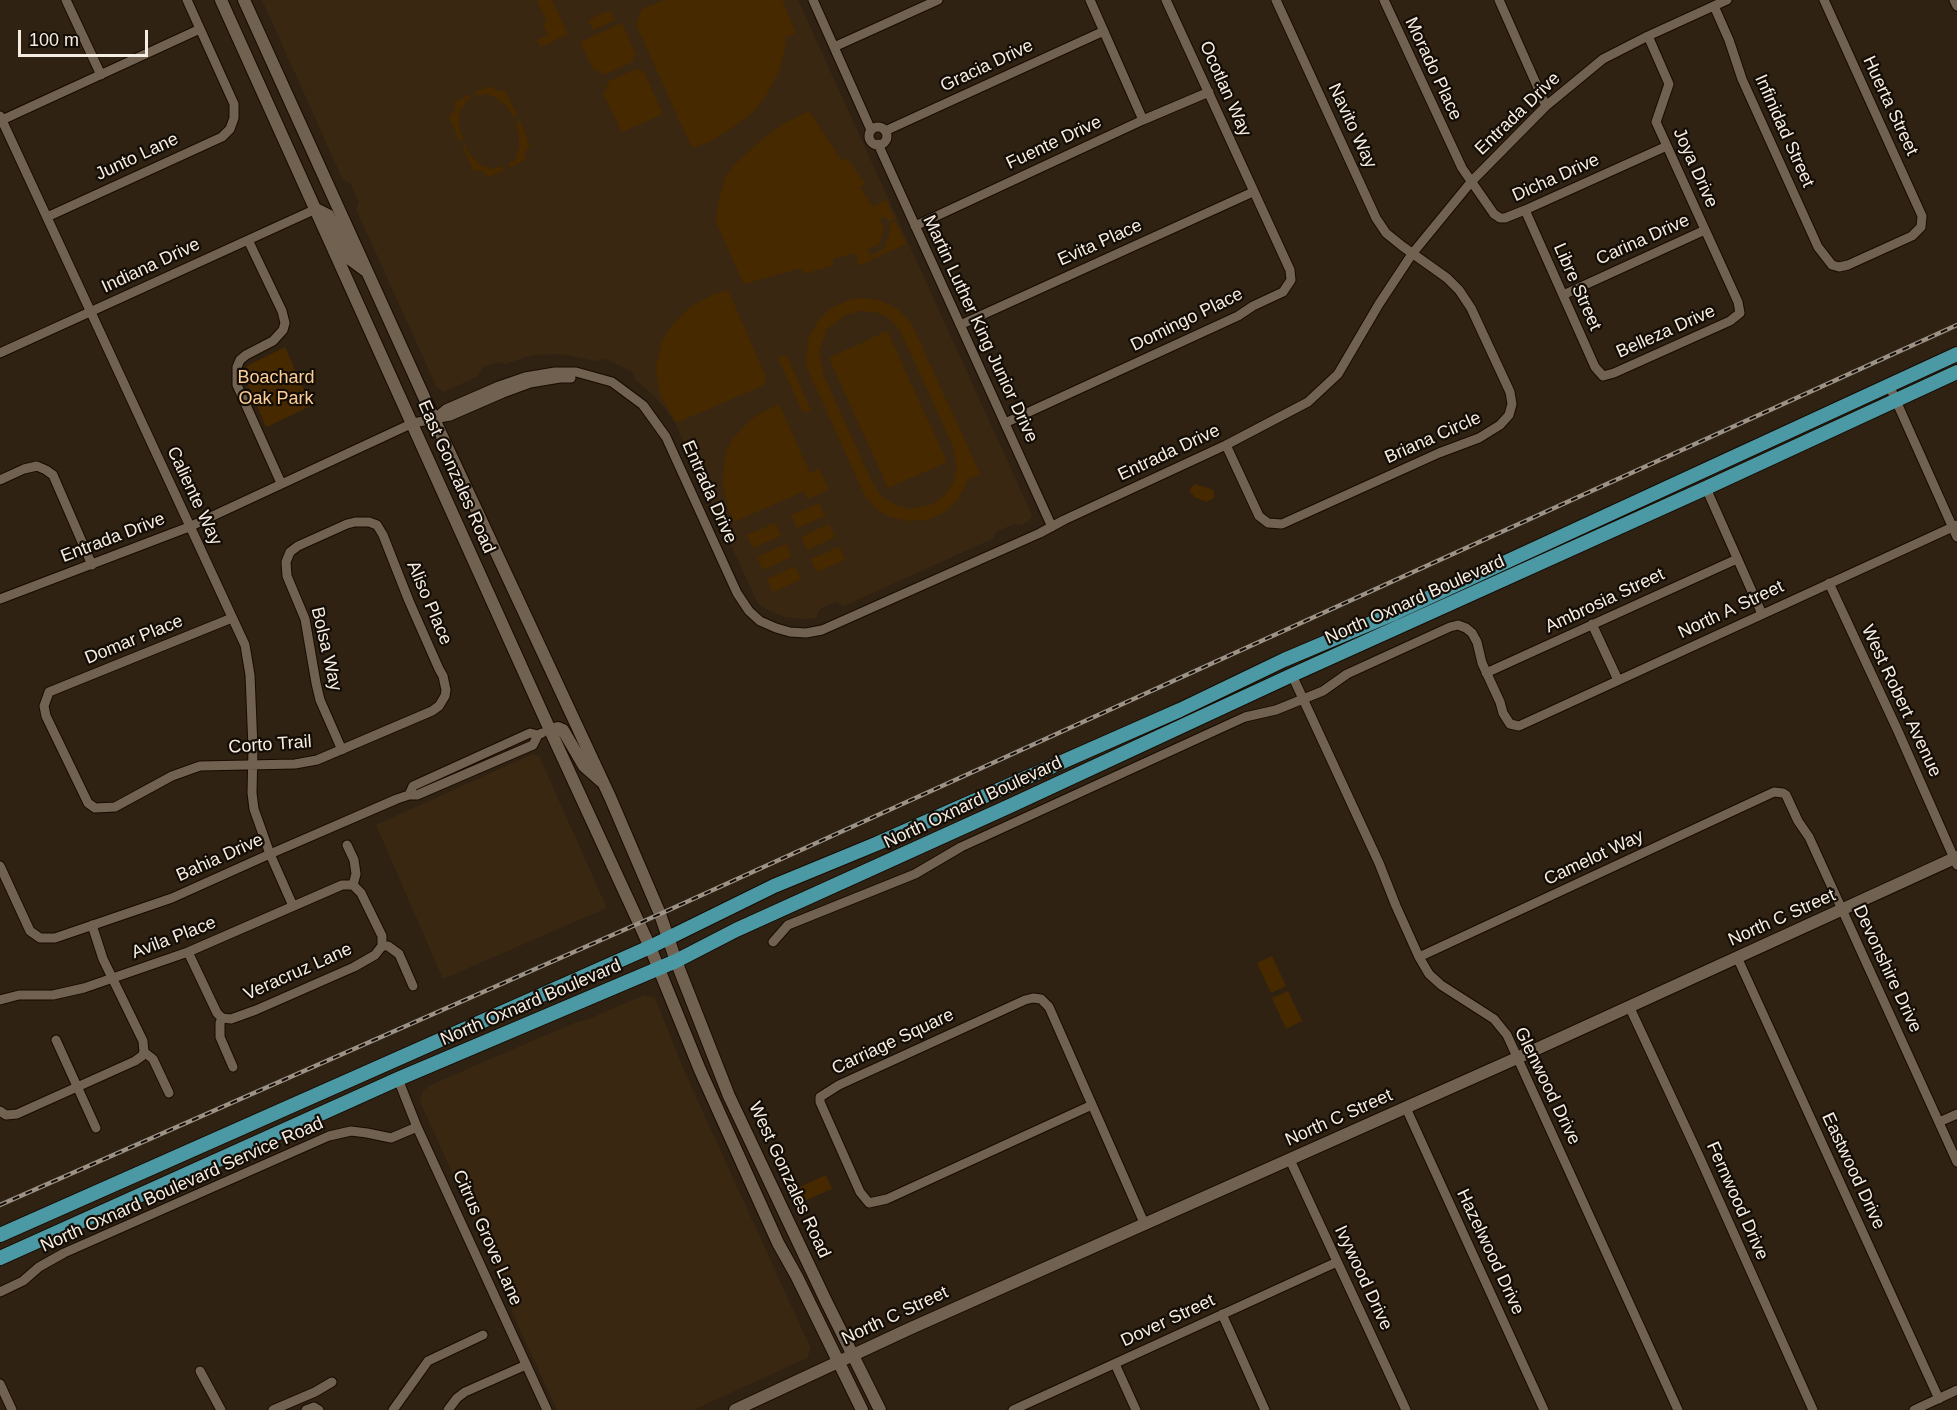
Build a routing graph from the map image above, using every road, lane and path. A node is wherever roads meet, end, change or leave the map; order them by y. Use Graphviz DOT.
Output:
graph roads {
  1 [pos="66,0"];
  2 [pos="187,0"];
  3 [pos="221,0"];
  4 [pos="244,0"];
  5 [pos="813,0"];
  6 [pos="938,0"];
  7 [pos="1090,0"];
  8 [pos="1166,0"];
  9 [pos="1276,0"];
  10 [pos="1384,0"];
  11 [pos="1499,0"];
  12 [pos="1726,0"];
  13 [pos="1824,0"];
  14 [pos="1954,0"];
  15 [pos="1714,6"];
  16 [pos="1957,6"];
  17 [pos="200,28"];
  18 [pos="1104,31"];
  19 [pos="1648,36"];
  20 [pos="834,47"];
  21 [pos="100,75"];
  22 [pos="263,91"];
  23 [pos="1209,92"];
  24 [pos="1546,106"];
  25 [pos="1,118"];
  26 [pos="1143,120"];
  27 [pos="871,130"];
  28 [pos="885,131"];
  29 [pos="878,144"];
  30 [pos="1667,146"];
  31 [pos="1471,182"];
  32 [pos="1253,192"];
  33 [pos="336,203"];
  34 [pos="316,209"];
  35 [pos="1525,210"];
  36 [pos="46,217"];
  37 [pos="915,226"];
  38 [pos="1705,230"];
  39 [pos="248,240"];
  40 [pos="1412,254"];
  41 [pos="1832,265"];
  42 [pos="368,271"];
  43 [pos="1563,295"];
  44 [pos="91,312"];
  45 [pos="1740,313"];
  46 [pos="960,325"];
  47 [pos="0,353"];
  48 [pos="1957,354"];
  49 [pos="1957,372"];
  50 [pos="1603,376"];
  51 [pos="1889,385"];
  52 [pos="1896,400"];
  53 [pos="1828,413"];
  54 [pos="434,419"];
  55 [pos="412,423"];
  56 [pos="1005,423"];
  57 [pos="1226,445"];
  58 [pos="0,480"];
  59 [pos="281,483"];
  60 [pos="1706,488"];
  61 [pos="1955,526"];
  62 [pos="189,527"];
  63 [pos="1052,527"];
  64 [pos="1957,537"];
  65 [pos="1527,553"];
  66 [pos="288,556"];
  67 [pos="1737,559"];
  68 [pos="92,565"];
  69 [pos="1829,583"];
  70 [pos="0,599"];
  71 [pos="1762,614"];
  72 [pos="232,618"];
  73 [pos="1592,624"];
  74 [pos="1311,649"];
  75 [pos="1486,673"];
  76 [pos="1292,675"];
  77 [pos="1618,680"];
  78 [pos="1236,683"];
  79 [pos="445,696"];
  80 [pos="1304,699"];
  81 [pos="544,732"];
  82 [pos="498,748"];
  83 [pos="342,750"];
  84 [pos="253,763"];
  85 [pos="452,780"];
  86 [pos="602,781"];
  87 [pos="1783,793"];
  88 [pos="409,795"];
  89 [pos="91,807"];
  90 [pos="902,832"];
  91 [pos="347,845"];
  92 [pos="270,854"];
  93 [pos="896,858"];
  94 [pos="1956,860"];
  95 [pos="0,866"];
  96 [pos="353,885"];
  97 [pos="5,889"];
  98 [pos="293,906"];
  99 [pos="1842,910"];
  100 [pos="92,925"];
  101 [pos="669,938"];
  102 [pos="773,942"];
  103 [pos="382,946"];
  104 [pos="650,947"];
  105 [pos="188,952"];
  106 [pos="1419,957"];
  107 [pos="1737,957"];
  108 [pos="676,961"];
  109 [pos="659,968"];
  110 [pos="112,978"];
  111 [pos="413,986"];
  112 [pos="0,1000"];
  113 [pos="1629,1006"];
  114 [pos="222,1018"];
  115 [pos="56,1040"];
  116 [pos="423,1047"];
  117 [pos="144,1052"];
  118 [pos="1517,1058"];
  119 [pos="234,1067"];
  120 [pos="398,1079"];
  121 [pos="350,1080"];
  122 [pos="77,1088"];
  123 [pos="169,1093"];
  124 [pos="1092,1105"];
  125 [pos="1406,1108"];
  126 [pos="2,1112"];
  127 [pos="1957,1114"];
  128 [pos="1939,1122"];
  129 [pos="417,1127"];
  130 [pos="96,1128"];
  131 [pos="1290,1160"];
  132 [pos="1957,1162"];
  133 [pos="772,1187"];
  134 [pos="757,1194"];
  135 [pos="1145,1225"];
  136 [pos="0,1235"];
  137 [pos="0,1258"];
  138 [pos="1337,1262"];
  139 [pos="0,1292"];
  140 [pos="1222,1314"];
  141 [pos="483,1335"];
  142 [pos="854,1356"];
  143 [pos="839,1362"];
  144 [pos="1115,1364"];
  145 [pos="526,1365"];
  146 [pos="200,1371"];
  147 [pos="332,1382"];
  148 [pos="0,1384"];
  149 [pos="1957,1390"];
  150 [pos="1939,1399"];
  151 [pos="1025,1408"];
  152 [pos="12,1410"];
  153 [pos="222,1410"];
  154 [pos="273,1410"];
  155 [pos="306,1410"];
  156 [pos="319,1410"];
  157 [pos="393,1410"];
  158 [pos="448,1410"];
  159 [pos="547,1410"];
  160 [pos="735,1410"];
  161 [pos="862,1410"];
  162 [pos="880,1410"];
  163 [pos="1013,1410"];
  164 [pos="1136,1410"];
  165 [pos="1265,1410"];
  166 [pos="1406,1410"];
  167 [pos="1544,1410"];
  168 [pos="1678,1410"];
  169 [pos="1813,1410"];
  170 [pos="1914,1410"];
  1 -- 21 [label="street"];
  2 -- 17 [label="street"];
  3 -- 22 [label="main road, East Gonzales Road"];
  4 -- 33 [label="main road, East Gonzales Road"];
  5 -- 20 [label="street"];
  6 -- 20 [label="street"];
  7 -- 18 [label="street"];
  8 -- 23 [label="street, Ocotlan Way"];
  9 -- 40 [label="street, Navito Way"];
  10 -- 31 [label="street, Morado Place"];
  11 -- 24 [label="street"];
  12 -- 15 [label="street, Entrada Drive"];
  13 -- 41 [label="street, Huerta Street"];
  14 -- 16 [label="street"];
  15 -- 19 [label="street, Entrada Drive"];
  15 -- 41 [label="street, Infinidad Street"];
  17 -- 21 [label="street"];
  17 -- 36 [label="street, Junto Lane"];
  18 -- 26 [label="street"];
  18 -- 28 [label="street, Gracia Drive"];
  19 -- 24 [label="street, Entrada Drive"];
  19 -- 30 [label="street, Joya Drive"];
  20 -- 27 [label="street"];
  21 -- 25 [label="street"];
  22 -- 33 [label="main road"];
  22 -- 34 [label="main road, East Gonzales Road"];
  23 -- 26 [label="street, Fuente Drive"];
  23 -- 32 [label="street, Ocotlan Way"];
  24 -- 31 [label="street, Entrada Drive"];
  25 -- 36 [label="street, Caliente Way"];
  26 -- 37 [label="street, Fuente Drive"];
  27 -- 28 [label="street"];
  27 -- 29 [label="street"];
  28 -- 29 [label="street"];
  29 -- 37 [label="street, Martin Luther King Junior Drive"];
  30 -- 35 [label="street, Dicha Drive"];
  30 -- 38 [label="street, Joya Drive"];
  31 -- 35 [label="street, Dicha Drive"];
  31 -- 40 [label="street, Entrada Drive"];
  32 -- 46 [label="street, Evita Place"];
  32 -- 56 [label="street, Domingo Place"];
  33 -- 42 [label="main road, East Gonzales Road"];
  34 -- 39 [label="street, Indiana Drive"];
  34 -- 42 [label="main road"];
  34 -- 55 [label="main road, East Gonzales Road"];
  35 -- 43 [label="street, Libre Street"];
  36 -- 44 [label="street, Caliente Way"];
  37 -- 46 [label="street, Martin Luther King Junior Drive"];
  38 -- 43 [label="street, Carina Drive"];
  38 -- 45 [label="street, Joya Drive"];
  39 -- 44 [label="street, Indiana Drive"];
  39 -- 59 [label="street"];
  40 -- 57 [label="street, Entrada Drive"];
  40 -- 57 [label="street, Briana Circle"];
  42 -- 54 [label="main road, East Gonzales Road"];
  43 -- 50 [label="street, Libre Street"];
  44 -- 47 [label="street, Indiana Drive"];
  44 -- 62 [label="street, Caliente Way"];
  45 -- 50 [label="street, Belleza Drive"];
  46 -- 56 [label="street, Martin Luther King Junior Drive"];
  48 -- 51 [label="main road, North Oxnard Boulevard"];
  49 -- 52 [label="main road, North Oxnard Boulevard"];
  51 -- 52 [label="street"];
  51 -- 53 [label="main road, North Oxnard Boulevard"];
  52 -- 60 [label="main road, North Oxnard Boulevard"];
  52 -- 61 [label="street"];
  53 -- 60 [label="main road"];
  53 -- 65 [label="main road, North Oxnard Boulevard"];
  54 -- 55 [label="street, Entrada Drive"];
  54 -- 63 [label="street, Entrada Drive"];
  54 -- 86 [label="main road, East Gonzales Road"];
  55 -- 59 [label="street, Entrada Drive"];
  55 -- 81 [label="main road, East Gonzales Road"];
  56 -- 63 [label="street, Martin Luther King Junior Drive"];
  57 -- 63 [label="street, Entrada Drive"];
  58 -- 68 [label="street"];
  59 -- 62 [label="street, Entrada Drive"];
  60 -- 65 [label="main road"];
  60 -- 67 [label="street"];
  60 -- 76 [label="main road, North Oxnard Boulevard"];
  61 -- 64 [label="street"];
  61 -- 69 [label="street, North A Street"];
  62 -- 68 [label="street, Entrada Drive"];
  62 -- 72 [label="street, Caliente Way"];
  65 -- 74 [label="main road, North Oxnard Boulevard"];
  66 -- 79 [label="street, Aliso Place"];
  66 -- 83 [label="street, Bolsa Way"];
  67 -- 71 [label="street"];
  67 -- 73 [label="street, Ambrosia Street"];
  68 -- 70 [label="street, Entrada Drive"];
  69 -- 71 [label="street, North A Street"];
  69 -- 94 [label="street, West Robert Avenue"];
  71 -- 77 [label="street, North A Street"];
  72 -- 84 [label="street, Caliente Way"];
  72 -- 89 [label="street, Domar Place"];
  73 -- 75 [label="street, Ambrosia Street"];
  73 -- 77 [label="street"];
  74 -- 76 [label="main road"];
  74 -- 78 [label="main road, North Oxnard Boulevard"];
  75 -- 77 [label="street, North A Street"];
  75 -- 80 [label="street"];
  76 -- 78 [label="main road"];
  76 -- 80 [label="street, Glenwood Drive"];
  76 -- 93 [label="main road, North Oxnard Boulevard"];
  78 -- 90 [label="main road, North Oxnard Boulevard"];
  79 -- 83 [label="street, Corto Trail"];
  80 -- 102 [label="street"];
  80 -- 106 [label="street, Glenwood Drive"];
  81 -- 82 [label="street, Bahia Drive"];
  81 -- 85 [label="street, Bahia Drive"];
  81 -- 86 [label="main road"];
  81 -- 104 [label="main road, East Gonzales Road"];
  82 -- 85 [label="street"];
  82 -- 88 [label="street, Bahia Drive"];
  83 -- 84 [label="street, Corto Trail"];
  84 -- 89 [label="street, Corto Trail"];
  84 -- 92 [label="street, Caliente Way"];
  85 -- 88 [label="street, Bahia Drive"];
  86 -- 101 [label="main road, East Gonzales Road"];
  87 -- 99 [label="street, Devonshire Drive"];
  87 -- 106 [label="street, Camelot Way"];
  88 -- 92 [label="street, Bahia Drive"];
  90 -- 93 [label="main road"];
  90 -- 101 [label="main road, North Oxnard Boulevard"];
  91 -- 96 [label="street"];
  92 -- 98 [label="street, Caliente Way"];
  92 -- 100 [label="street, Bahia Drive"];
  93 -- 108 [label="main road, North Oxnard Boulevard"];
  94 -- 99 [label="main road, North C Street"];
  95 -- 97 [label="street"];
  96 -- 98 [label="street, Avila Place"];
  96 -- 103 [label="street"];
  97 -- 100 [label="street, Bahia Drive"];
  98 -- 105 [label="street, Avila Place"];
  99 -- 107 [label="main road, North C Street"];
  99 -- 128 [label="street, Devonshire Drive"];
  100 -- 110 [label="street"];
  101 -- 104 [label="main road, North Oxnard Boulevard"];
  101 -- 108 [label="main road, East Gonzales Road"];
  103 -- 111 [label="street"];
  103 -- 114 [label="street, Veracruz Lane"];
  104 -- 109 [label="main road, East Gonzales Road"];
  104 -- 116 [label="main road, North Oxnard Boulevard"];
  105 -- 110 [label="street, Avila Place"];
  105 -- 114 [label="street"];
  106 -- 118 [label="street, Glenwood Drive"];
  107 -- 113 [label="main road, North C Street"];
  107 -- 150 [label="street, Eastwood Drive"];
  108 -- 109 [label="main road, North Oxnard Boulevard"];
  108 -- 133 [label="main road, West Gonzales Road"];
  109 -- 120 [label="main road, North Oxnard Boulevard"];
  109 -- 134 [label="main road, West Gonzales Road"];
  110 -- 112 [label="street, Avila Place"];
  110 -- 117 [label="street"];
  113 -- 118 [label="main road, North C Street"];
  113 -- 169 [label="street, Fernwood Drive"];
  114 -- 119 [label="street"];
  115 -- 122 [label="street"];
  116 -- 120 [label="main road"];
  116 -- 121 [label="main road, North Oxnard Boulevard"];
  117 -- 122 [label="street"];
  117 -- 123 [label="street"];
  118 -- 125 [label="main road, North C Street"];
  118 -- 168 [label="street, Glenwood Drive"];
  120 -- 121 [label="main road"];
  120 -- 129 [label="street, Citrus Grove Lane"];
  120 -- 137 [label="main road, North Oxnard Boulevard"];
  121 -- 136 [label="main road, North Oxnard Boulevard"];
  122 -- 126 [label="street"];
  122 -- 130 [label="street"];
  124 -- 124 [label="street, Carriage Square"];
  124 -- 135 [label="street, Carriage Square"];
  125 -- 131 [label="main road, North C Street"];
  125 -- 167 [label="street, Hazelwood Drive"];
  127 -- 128 [label="street"];
  128 -- 132 [label="street, Devonshire Drive"];
  129 -- 139 [label="street, North Oxnard Boulevard Service Road"];
  129 -- 145 [label="street, Citrus Grove Lane"];
  131 -- 135 [label="main road, North C Street"];
  131 -- 138 [label="street, Ivywood Drive"];
  133 -- 134 [label="main road"];
  133 -- 142 [label="main road, West Gonzales Road"];
  134 -- 143 [label="main road, West Gonzales Road"];
  135 -- 142 [label="main road, North C Street"];
  138 -- 140 [label="street, Dover Street"];
  138 -- 166 [label="street, Ivywood Drive"];
  140 -- 144 [label="street, Dover Street"];
  140 -- 165 [label="street"];
  141 -- 157 [label="street"];
  142 -- 143 [label="main road, North C Street"];
  142 -- 162 [label="main road, West Gonzales Road"];
  143 -- 160 [label="main road, North C Street"];
  143 -- 161 [label="main road, West Gonzales Road"];
  144 -- 151 [label="street, Dover Street"];
  144 -- 164 [label="street"];
  145 -- 158 [label="street"];
  145 -- 159 [label="street, Citrus Grove Lane"];
  146 -- 153 [label="street"];
  147 -- 154 [label="street"];
  148 -- 152 [label="street"];
  149 -- 150 [label="street"];
  150 -- 170 [label="street"];
  151 -- 163 [label="street, Dover Street"];
  155 -- 156 [label="street"];
}
